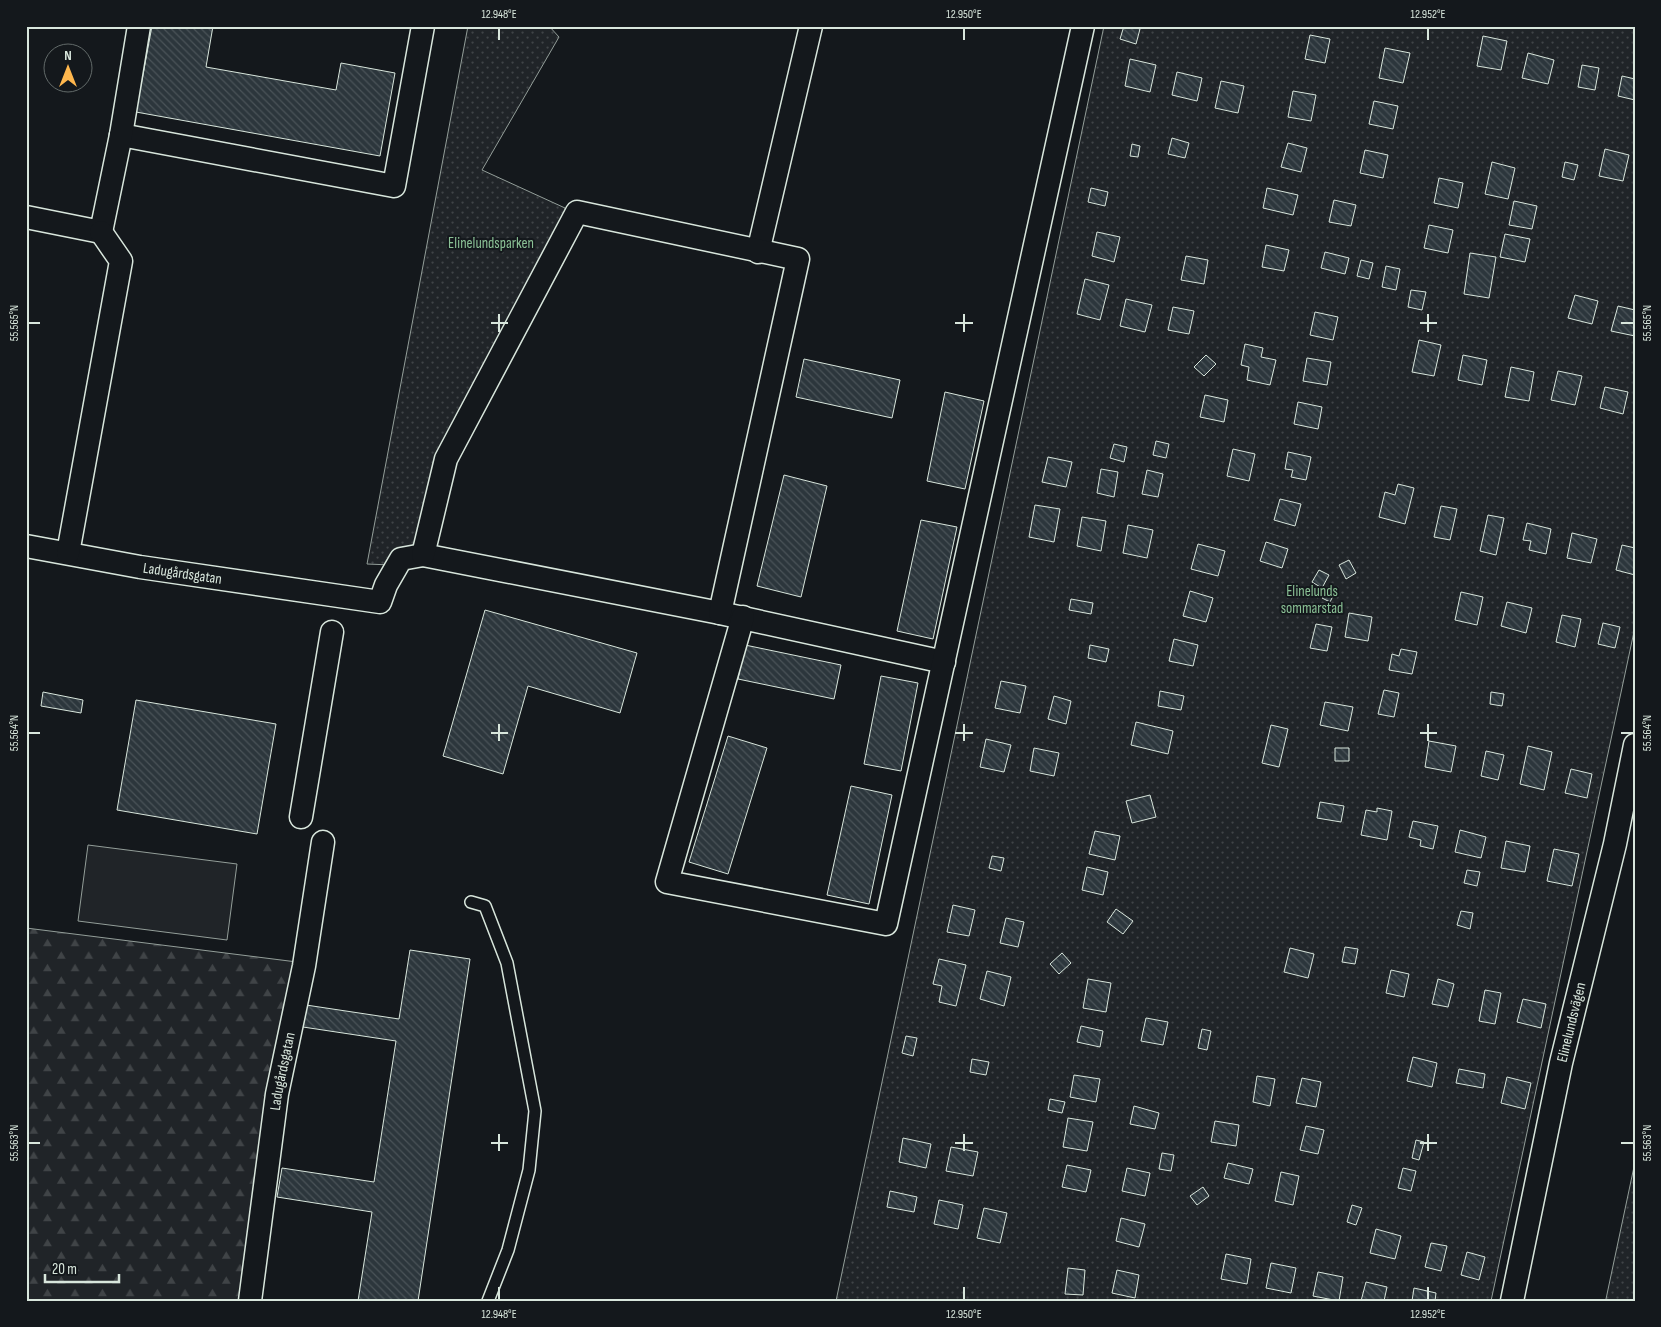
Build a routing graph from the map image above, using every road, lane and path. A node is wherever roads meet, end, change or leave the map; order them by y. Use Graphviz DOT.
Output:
graph roads {
  1 [pos="140,26"];
  2 [pos="423,26"];
  3 [pos="811,26"];
  4 [pos="1084,26"];
  5 [pos="121,135"];
  6 [pos="26,217"];
  7 [pos="101,232"];
  8 [pos="758,252"];
  9 [pos="26,546"];
  10 [pos="68,553"];
  11 [pos="423,555"];
  12 [pos="720,612"];
  13 [pos="743,618"];
  14 [pos="332,632"];
  15 [pos="944,662"];
  16 [pos="1635,745"];
  17 [pos="301,817"];
  18 [pos="323,842"];
  19 [pos="471,902"];
  20 [pos="250,1301"];
  21 [pos="488,1301"];
  22 [pos="1512,1301"];
  1 -- 5 [label="street"];
  2 -- 5 [label="street"];
  3 -- 8 [label="street"];
  4 -- 15 [label="street"];
  5 -- 7 [label="street"];
  6 -- 7 [label="street"];
  7 -- 10 [label="street"];
  8 -- 11 [label="street"];
  8 -- 12 [label="street"];
  9 -- 10 [label="street, Ladugårdsgatan"];
  10 -- 11 [label="street, Ladugårdsgatan"];
  11 -- 12 [label="street"];
  12 -- 13 [label="street"];
  13 -- 15 [label="street"];
  13 -- 15 [label="street"];
  14 -- 17 [label="street"];
  16 -- 22 [label="street, Elinelundsvägen"];
  18 -- 20 [label="street, Ladugårdsgatan"];
  19 -- 21 [label="lane"];
}
